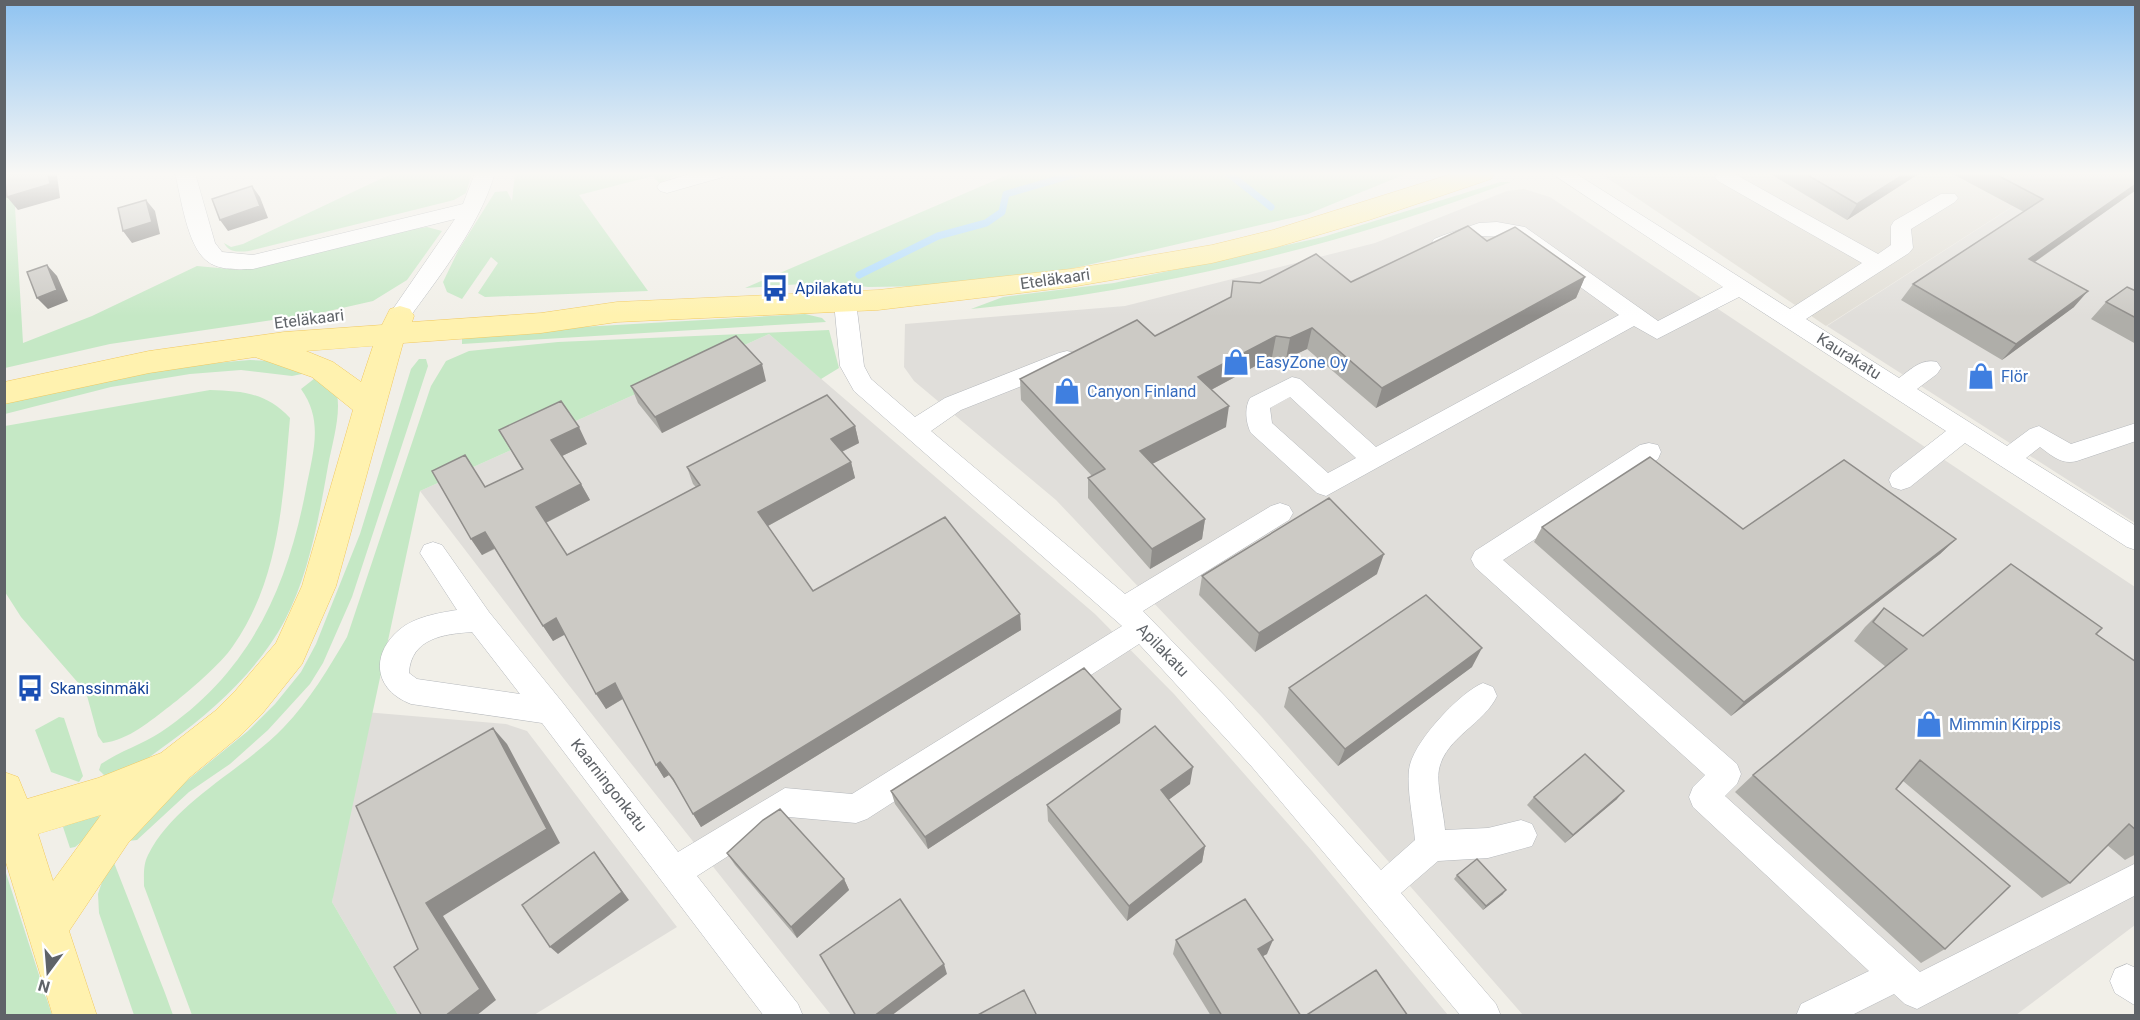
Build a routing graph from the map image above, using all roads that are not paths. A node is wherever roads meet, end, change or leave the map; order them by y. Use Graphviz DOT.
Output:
graph roads {
  1 [pos="198,221"];
  2 [pos="426,221"];
  3 [pos="464,221"];
  4 [pos="1336,221"];
  5 [pos="1636,221"];
  6 [pos="1803,221"];
  7 [pos="1910,221"];
  8 [pos="1419,253"];
  9 [pos="1878,263"];
  10 [pos="1740,287"];
  11 [pos="845,302"];
  12 [pos="1636,315"];
  13 [pos="1790,319"];
  14 [pos="398,321"];
  15 [pos="241,347"];
  16 [pos="1090,349"];
  17 [pos="1929,368"];
  18 [pos="4,376"];
  19 [pos="1900,389"];
  20 [pos="4,393"];
  21 [pos="369,406"];
  22 [pos="913,430"];
  23 [pos="1964,430"];
  24 [pos="2136,432"];
  25 [pos="1649,452"];
  26 [pos="2008,458"];
  27 [pos="1374,460"];
  28 [pos="1901,480"];
  29 [pos="1280,513"];
  30 [pos="2136,540"];
  31 [pos="433,553"];
  32 [pos="1132,619"];
  33 [pos="479,620"];
  34 [pos="1483,696"];
  35 [pos="553,712"];
  36 [pos="176,764"];
  37 [pos="9,806"];
  38 [pos="1521,835"];
  39 [pos="1431,846"];
  40 [pos="675,872"];
  41 [pos="2136,878"];
  42 [pos="1378,892"];
  43 [pos="47,928"];
  44 [pos="1898,974"];
  45 [pos="75,1016"];
  46 [pos="786,1016"];
  47 [pos="1484,1016"];
  48 [pos="1813,1016"];
  1 -- 2 [label="street"];
  3 -- 14 [label="street"];
  4 -- 11 [label="main road, Eteläkaari"];
  5 -- 10 [label="street, Kaurakatu"];
  6 -- 9 [label="street"];
  7 -- 9 [label="street"];
  8 -- 12 [label="street"];
  9 -- 13 [label="street"];
  10 -- 12 [label="street"];
  10 -- 13 [label="street, Kaurakatu"];
  11 -- 14 [label="main road, Eteläkaari"];
  11 -- 22 [label="street, Apilakatu"];
  12 -- 27 [label="street"];
  13 -- 19 [label="street, Kaurakatu"];
  14 -- 15 [label="main road, Eteläkaari"];
  14 -- 18 [label="main road, Eteläkaari"];
  14 -- 21 [label="main road"];
  15 -- 20 [label="main road, Eteläkaari"];
  15 -- 21 [label="main road"];
  16 -- 22 [label="street"];
  17 -- 19 [label="street"];
  19 -- 23 [label="street, Kaurakatu"];
  21 -- 36 [label="main road"];
  22 -- 32 [label="street, Apilakatu"];
  23 -- 26 [label="street, Kaurakatu"];
  23 -- 28 [label="street"];
  24 -- 26 [label="street"];
  25 -- 44 [label="street"];
  26 -- 30 [label="street, Kaurakatu"];
  27 -- 27 [label="street"];
  29 -- 32 [label="street"];
  31 -- 33 [label="street, Kaarningonkatu"];
  32 -- 40 [label="street"];
  32 -- 42 [label="street, Apilakatu"];
  33 -- 35 [label="street, Kaarningonkatu"];
  33 -- 35 [label="street"];
  34 -- 39 [label="street"];
  35 -- 40 [label="street, Kaarningonkatu"];
  36 -- 37 [label="main road"];
  36 -- 43 [label="main road"];
  37 -- 43 [label="main road"];
  38 -- 39 [label="street"];
  39 -- 42 [label="street"];
  40 -- 46 [label="street, Kaarningonkatu"];
  41 -- 44 [label="street"];
  42 -- 47 [label="street, Apilakatu"];
  43 -- 45 [label="main road"];
  44 -- 48 [label="street"];
}
